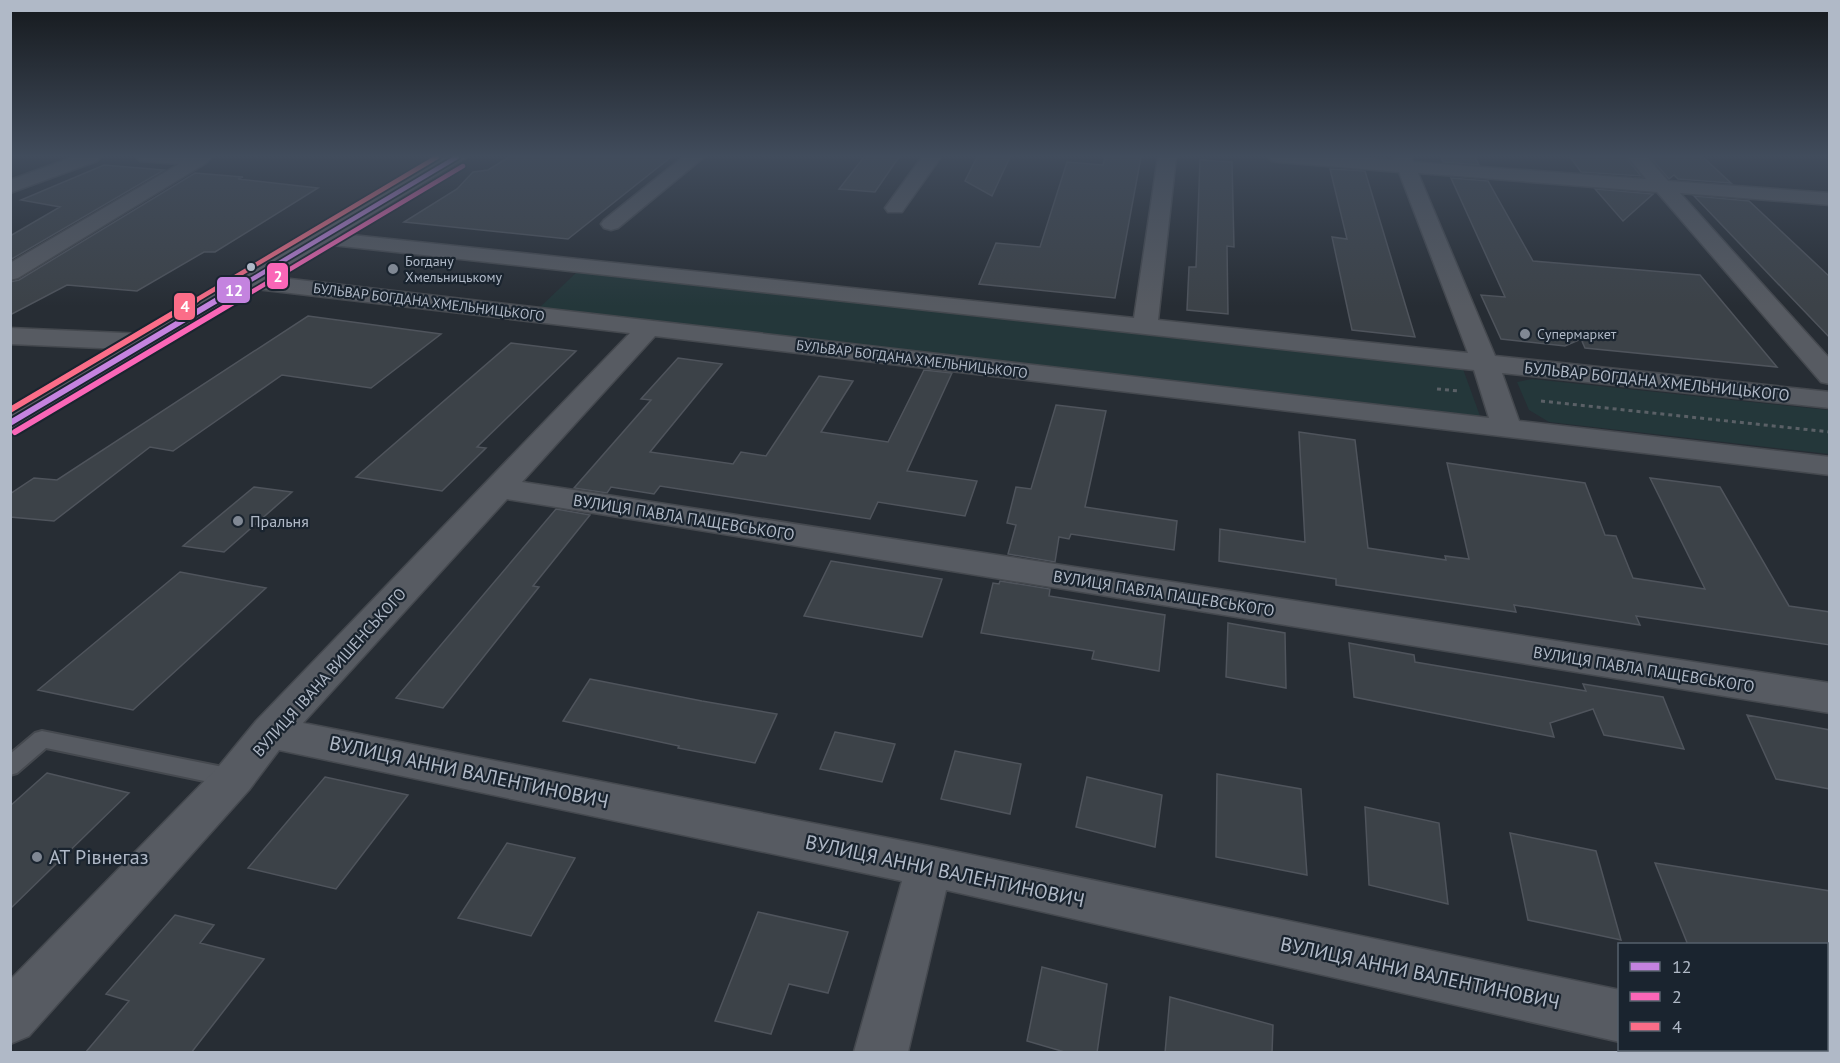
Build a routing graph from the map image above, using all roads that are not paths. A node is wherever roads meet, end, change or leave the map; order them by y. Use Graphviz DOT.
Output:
graph roads {
  1 [pos="121,207"];
  2 [pos="375,207"];
  3 [pos="634,207"];
  4 [pos="1161,207"];
  5 [pos="1422,207"];
  6 [pos="1681,207"];
  7 [pos="612,224"];
  8 [pos="323,238"];
  9 [pos="10,273"];
  10 [pos="248,281"];
  11 [pos="1145,325"];
  12 [pos="649,328"];
  13 [pos="10,336"];
  14 [pos="145,342"];
  15 [pos="1485,363"];
  16 [pos="1830,376"];
  17 [pos="1830,400"];
  18 [pos="10,423"];
  19 [pos="1507,429"];
  20 [pos="1830,466"];
  21 [pos="499,488"];
  22 [pos="1830,698"];
  23 [pos="270,732"];
  24 [pos="10,767"];
  25 [pos="234,778"];
  26 [pos="929,866"];
  27 [pos="1618,1016"];
  28 [pos="10,1018"];
  29 [pos="881,1053"];
  1 -- 9 [label="street"];
  2 -- 8 [label="main road"];
  3 -- 7 [label="street"];
  4 -- 11 [label="street"];
  5 -- 15 [label="street"];
  6 -- 16 [label="street"];
  8 -- 10 [label="main road"];
  8 -- 11 [label="street, БУЛЬВАР БОГДАНА ХМЕЛЬНИЦЬКОГО"];
  10 -- 12 [label="street, БУЛЬВАР БОГДАНА ХМЕЛЬНИЦЬКОГО"];
  10 -- 14 [label="main road"];
  11 -- 15 [label="street, БУЛЬВАР БОГДАНА ХМЕЛЬНИЦЬКОГО"];
  12 -- 19 [label="street, БУЛЬВАР БОГДАНА ХМЕЛЬНИЦЬКОГО"];
  12 -- 21 [label="street, ВУЛИЦЯ ІВАНА ВИШЕНСЬКОГО"];
  13 -- 14 [label="street"];
  14 -- 18 [label="main road"];
  15 -- 17 [label="street, БУЛЬВАР БОГДАНА ХМЕЛЬНИЦЬКОГО"];
  15 -- 19 [label="street"];
  19 -- 20 [label="street, БУЛЬВАР БОГДАНА ХМЕЛЬНИЦЬКОГО"];
  21 -- 22 [label="street, ВУЛИЦЯ ПАВЛА ПАЩЕВСЬКОГО"];
  21 -- 23 [label="street, ВУЛИЦЯ ІВАНА ВИШЕНСЬКОГО"];
  23 -- 25 [label="street, ВУЛИЦЯ ІВАНА ВИШЕНСЬКОГО"];
  23 -- 26 [label="street, ВУЛИЦЯ АННИ ВАЛЕНТИНОВИЧ"];
  24 -- 25 [label="lane"];
  25 -- 28 [label="street, ВУЛИЦЯ ІВАНА ВИШЕНСЬКОГО"];
  26 -- 27 [label="street, ВУЛИЦЯ АННИ ВАЛЕНТИНОВИЧ"];
  26 -- 29 [label="street"];
}
